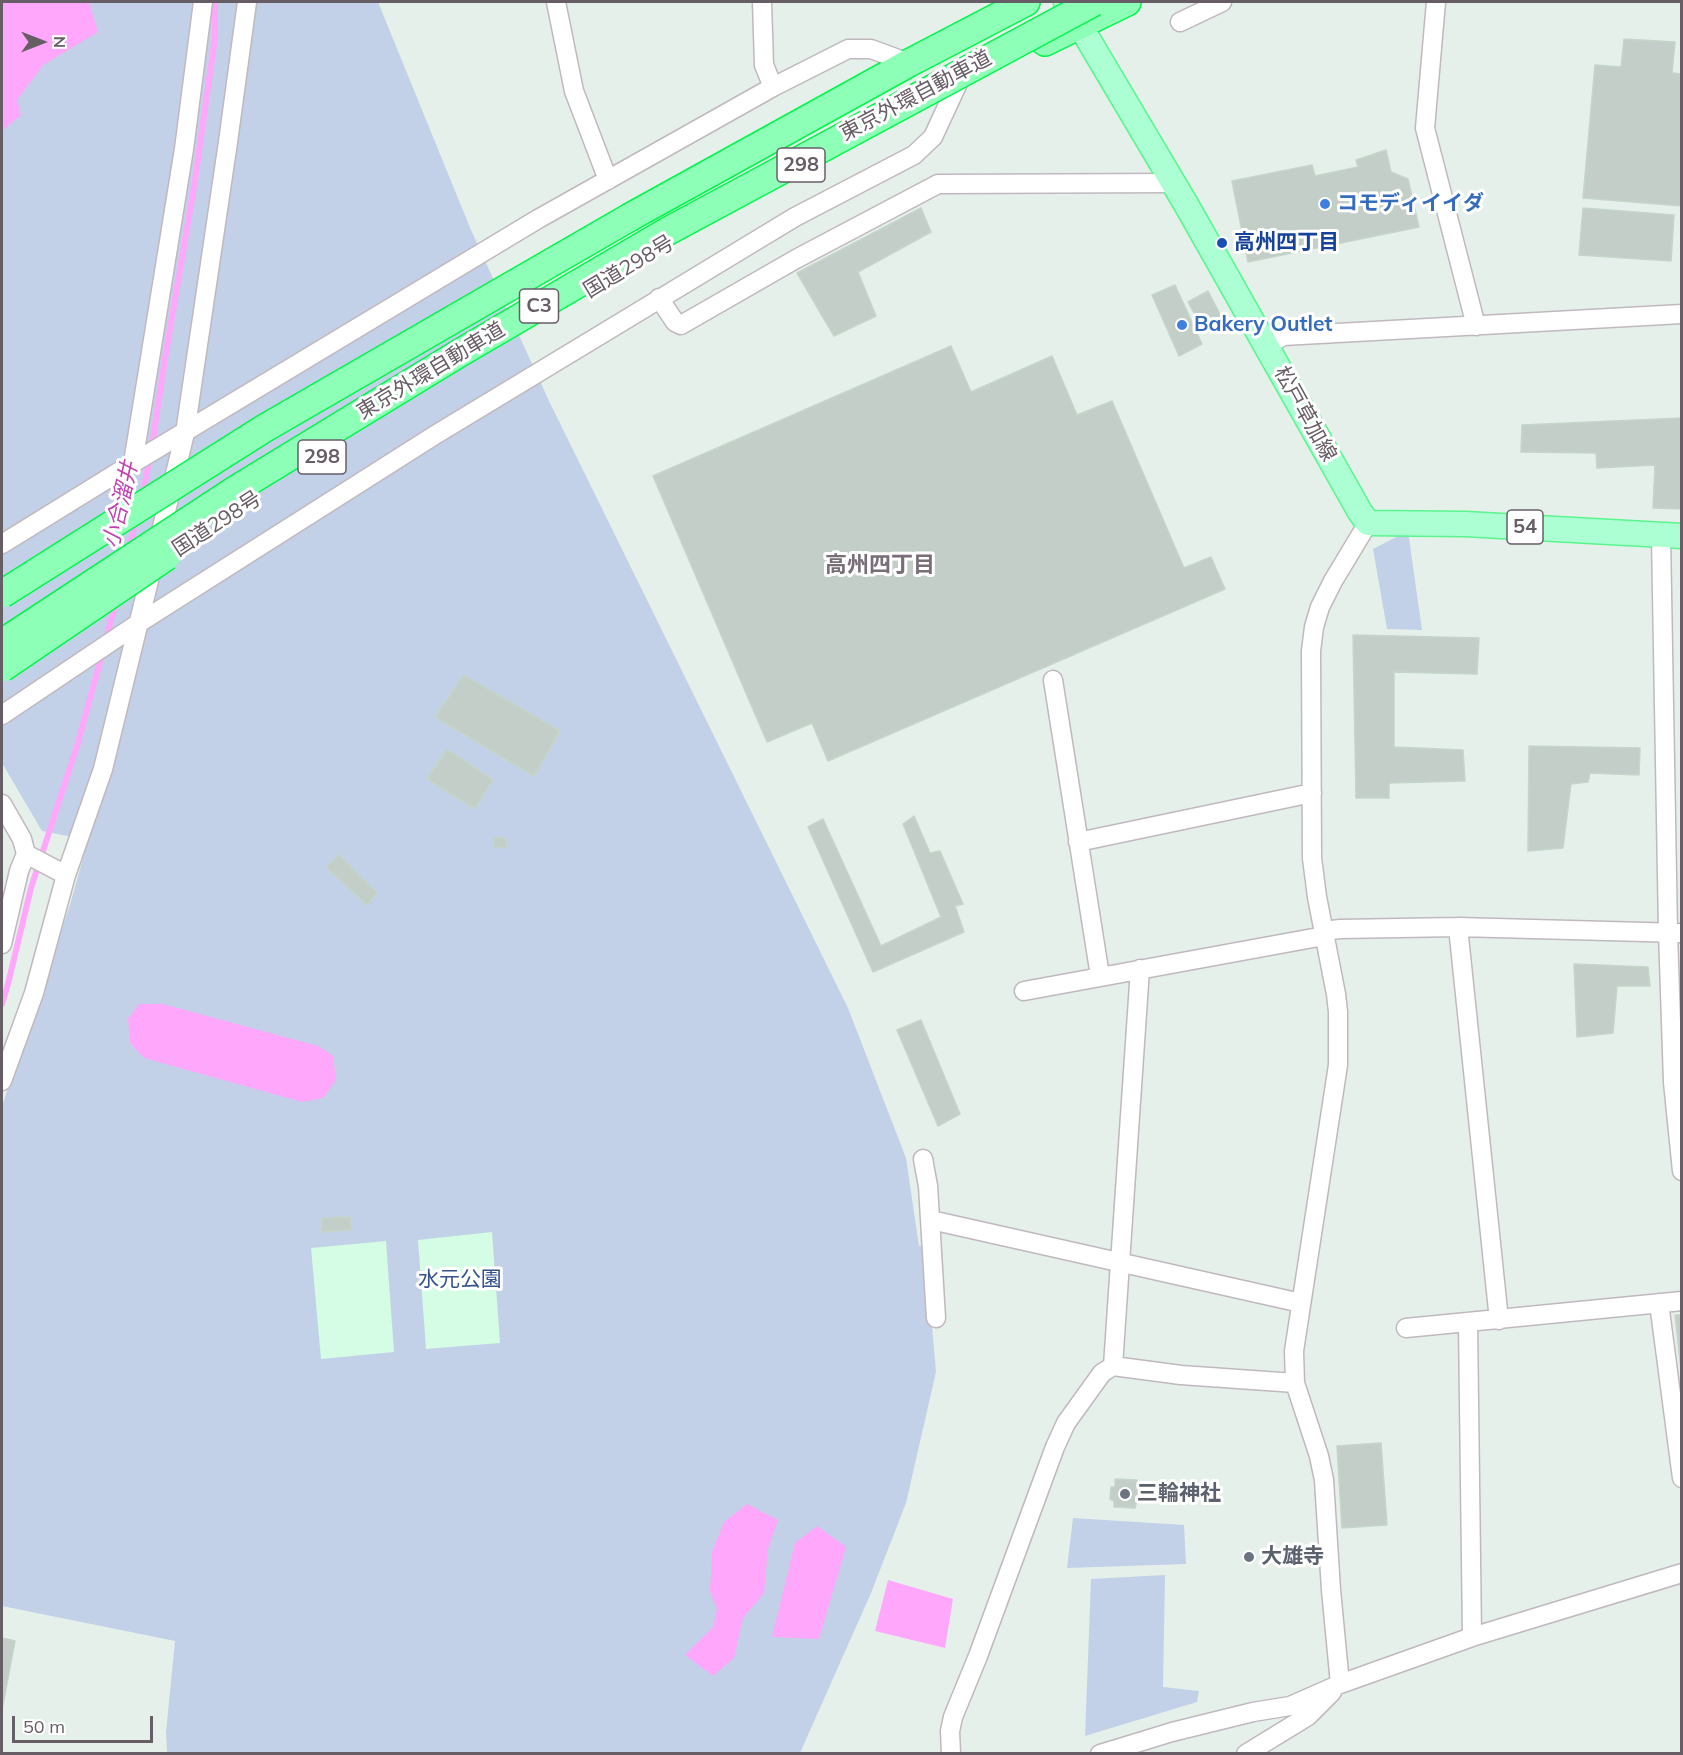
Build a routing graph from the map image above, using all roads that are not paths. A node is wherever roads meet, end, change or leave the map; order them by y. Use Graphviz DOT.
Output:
graph roads {
  1 [pos="203,2"];
  2 [pos="247,2"];
  3 [pos="556,2"];
  4 [pos="762,2"];
  5 [pos="1026,2"];
  6 [pos="1055,2"];
  7 [pos="1066,2"];
  8 [pos="1094,2"];
  9 [pos="1127,2"];
  10 [pos="1222,2"];
  11 [pos="1436,2"];
  12 [pos="1180,22"];
  13 [pos="1080,25"];
  14 [pos="909,63"];
  15 [pos="958,83"];
  16 [pos="773,87"];
  17 [pos="608,180"];
  18 [pos="1173,183"];
  19 [pos="659,298"];
  20 [pos="1682,314"];
  21 [pos="1476,327"];
  22 [pos="1267,346"];
  23 [pos="185,433"];
  24 [pos="136,461"];
  25 [pos="1368,523"];
  26 [pos="1671,535"];
  27 [pos="2,544"];
  28 [pos="2,594"];
  29 [pos="2,623"];
  30 [pos="139,623"];
  31 [pos="2,642"];
  32 [pos="2,668"];
  33 [pos="1053,681"];
  34 [pos="2,715"];
  35 [pos="1312,793"];
  36 [pos="2,804"];
  37 [pos="1078,842"];
  38 [pos="26,854"];
  39 [pos="10,874"];
  40 [pos="66,875"];
  41 [pos="1458,927"];
  42 [pos="1675,932"];
  43 [pos="1324,933"];
  44 [pos="2,944"];
  45 [pos="1140,969"];
  46 [pos="1100,976"];
  47 [pos="1024,991"];
  48 [pos="2,1081"];
  49 [pos="923,1160"];
  50 [pos="1682,1171"];
  51 [pos="931,1220"];
  52 [pos="1120,1262"];
  53 [pos="1682,1301"];
  54 [pos="1301,1303"];
  55 [pos="1659,1303"];
  56 [pos="936,1318"];
  57 [pos="1499,1320"];
  58 [pos="1468,1323"];
  59 [pos="1406,1328"];
  60 [pos="1113,1366"];
  61 [pos="1295,1383"];
  62 [pos="1682,1478"];
  63 [pos="1682,1573"];
  64 [pos="1472,1637"];
  65 [pos="1340,1684"];
  66 [pos="951,1754"];
  67 [pos="1100,1754"];
  68 [pos="1246,1754"];
  1 -- 24 [label="street"];
  2 -- 23 [label="street"];
  3 -- 17 [label="street"];
  4 -- 16 [label="street"];
  5 -- 14 [label="highway, 国道298号 / 298"];
  6 -- 29 [label="highway, 東京外環自動車道 / C3"];
  7 -- 13 [label="main road, 松戸草加線"];
  8 -- 31 [label="highway, 東京外環自動車道 / C3, bridge"];
  9 -- 13 [label="highway, 国道298号 / 298"];
  10 -- 12 [label="street"];
  11 -- 21 [label="street"];
  13 -- 15 [label="highway, 国道298号 / 298"];
  13 -- 18 [label="main road, 松戸草加線"];
  14 -- 16 [label="street"];
  14 -- 28 [label="highway, 国道298号 / 298, bridge"];
  15 -- 19 [label="street"];
  15 -- 32 [label="highway, 国道298号 / 298, bridge"];
  16 -- 17 [label="street"];
  17 -- 23 [label="street"];
  18 -- 19 [label="street"];
  18 -- 22 [label="main road, 松戸草加線"];
  19 -- 30 [label="street"];
  20 -- 21 [label="street"];
  21 -- 22 [label="street"];
  22 -- 25 [label="main road, 松戸草加線"];
  23 -- 24 [label="street"];
  23 -- 30 [label="street"];
  24 -- 27 [label="street"];
  25 -- 26 [label="main road, 54"];
  25 -- 35 [label="street"];
  26 -- 42 [label="street"];
  30 -- 34 [label="street"];
  30 -- 40 [label="street"];
  33 -- 37 [label="street"];
  35 -- 37 [label="street"];
  35 -- 43 [label="street"];
  36 -- 38 [label="street"];
  37 -- 46 [label="street"];
  38 -- 39 [label="street"];
  38 -- 40 [label="street"];
  39 -- 44 [label="street"];
  40 -- 48 [label="street"];
  41 -- 42 [label="street"];
  41 -- 43 [label="street"];
  41 -- 57 [label="street"];
  42 -- 50 [label="street"];
  43 -- 45 [label="street"];
  43 -- 54 [label="street"];
  45 -- 46 [label="street"];
  45 -- 52 [label="street"];
  46 -- 47 [label="street"];
  49 -- 51 [label="street"];
  51 -- 52 [label="street"];
  51 -- 56 [label="street"];
  52 -- 54 [label="street"];
  52 -- 60 [label="street"];
  53 -- 55 [label="street"];
  54 -- 61 [label="street"];
  55 -- 57 [label="street"];
  55 -- 62 [label="street"];
  57 -- 58 [label="street"];
  58 -- 59 [label="street"];
  58 -- 64 [label="street"];
  60 -- 61 [label="street"];
  60 -- 66 [label="street"];
  61 -- 65 [label="street"];
  63 -- 64 [label="street"];
  64 -- 65 [label="street"];
  65 -- 67 [label="street"];
  65 -- 68 [label="street"];
}
